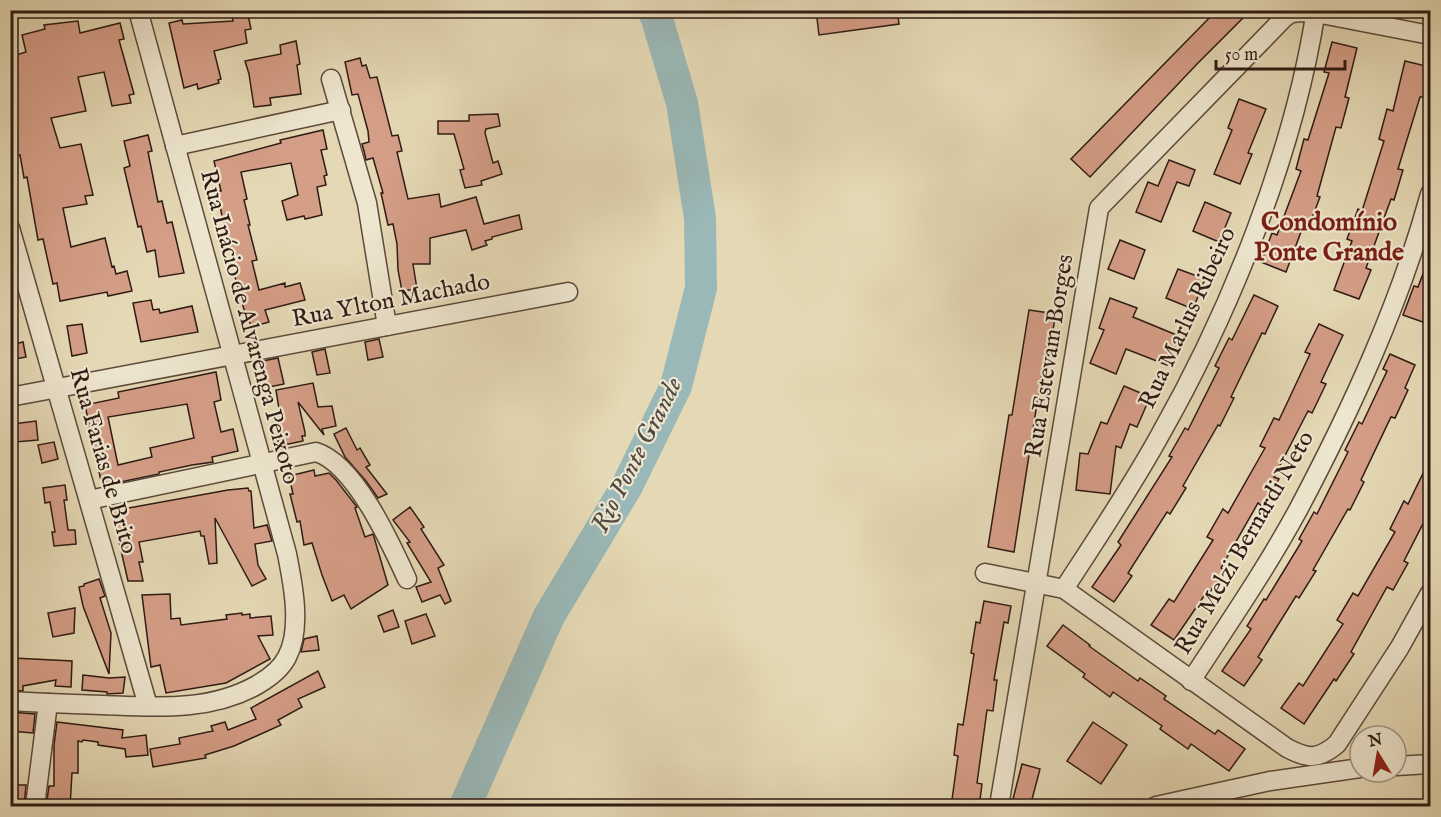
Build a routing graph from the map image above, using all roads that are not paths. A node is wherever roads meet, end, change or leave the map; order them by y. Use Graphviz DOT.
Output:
graph roads {
  1 [pos="138,10"];
  2 [pos="1316,12"];
  3 [pos="1431,35"];
  4 [pos="331,79"];
  5 [pos="341,110"];
  6 [pos="175,146"];
  7 [pos="1431,194"];
  8 [pos="10,228"];
  9 [pos="568,292"];
  10 [pos="387,326"];
  11 [pos="232,355"];
  12 [pos="57,388"];
  13 [pos="10,397"];
  14 [pos="261,463"];
  15 [pos="89,500"];
  16 [pos="985,573"];
  17 [pos="407,579"];
  18 [pos="1036,583"];
  19 [pos="1064,589"];
  20 [pos="1431,592"];
  21 [pos="1191,681"];
  22 [pos="10,701"];
  23 [pos="48,703"];
  24 [pos="148,706"];
  25 [pos="1431,764"];
  26 [pos="1408,765"];
  27 [pos="1348,770"];
  28 [pos="35,807"];
  29 [pos="999,807"];
  30 [pos="1156,807"];
  1 -- 6 [label="street, Rua Inácio de Alvarenga Peixoto"];
  2 -- 3 [label="street, Rua Estevam Borges"];
  2 -- 18 [label="street, Rua Estevam Borges"];
  2 -- 19 [label="street, Rua Marlus Ribeiro"];
  4 -- 5 [label="street"];
  5 -- 6 [label="street"];
  5 -- 10 [label="street"];
  6 -- 11 [label="street, Rua Inácio de Alvarenga Peixoto"];
  7 -- 21 [label="street, Rua Melzi Bernardi Neto"];
  8 -- 12 [label="street, Rua Farias de Brito"];
  9 -- 10 [label="street, Rua Ylton Machado"];
  10 -- 11 [label="street, Rua Ylton Machado"];
  11 -- 12 [label="street, Rua Ylton Machado"];
  11 -- 14 [label="street, Rua Inácio de Alvarenga Peixoto"];
  12 -- 13 [label="street, Rua Ylton Machado"];
  12 -- 15 [label="street, Rua Farias de Brito"];
  14 -- 15 [label="street"];
  14 -- 17 [label="street"];
  14 -- 24 [label="street, Rua Inácio de Alvarenga Peixoto"];
  15 -- 24 [label="street, Rua Farias de Brito"];
  16 -- 18 [label="street"];
  18 -- 19 [label="street"];
  18 -- 29 [label="street, Rua Estevam Borges"];
  19 -- 21 [label="street"];
  20 -- 21 [label="street"];
  22 -- 23 [label="street"];
  23 -- 24 [label="street"];
  23 -- 28 [label="street"];
  25 -- 26 [label="street"];
  27 -- 30 [label="street"];
}
